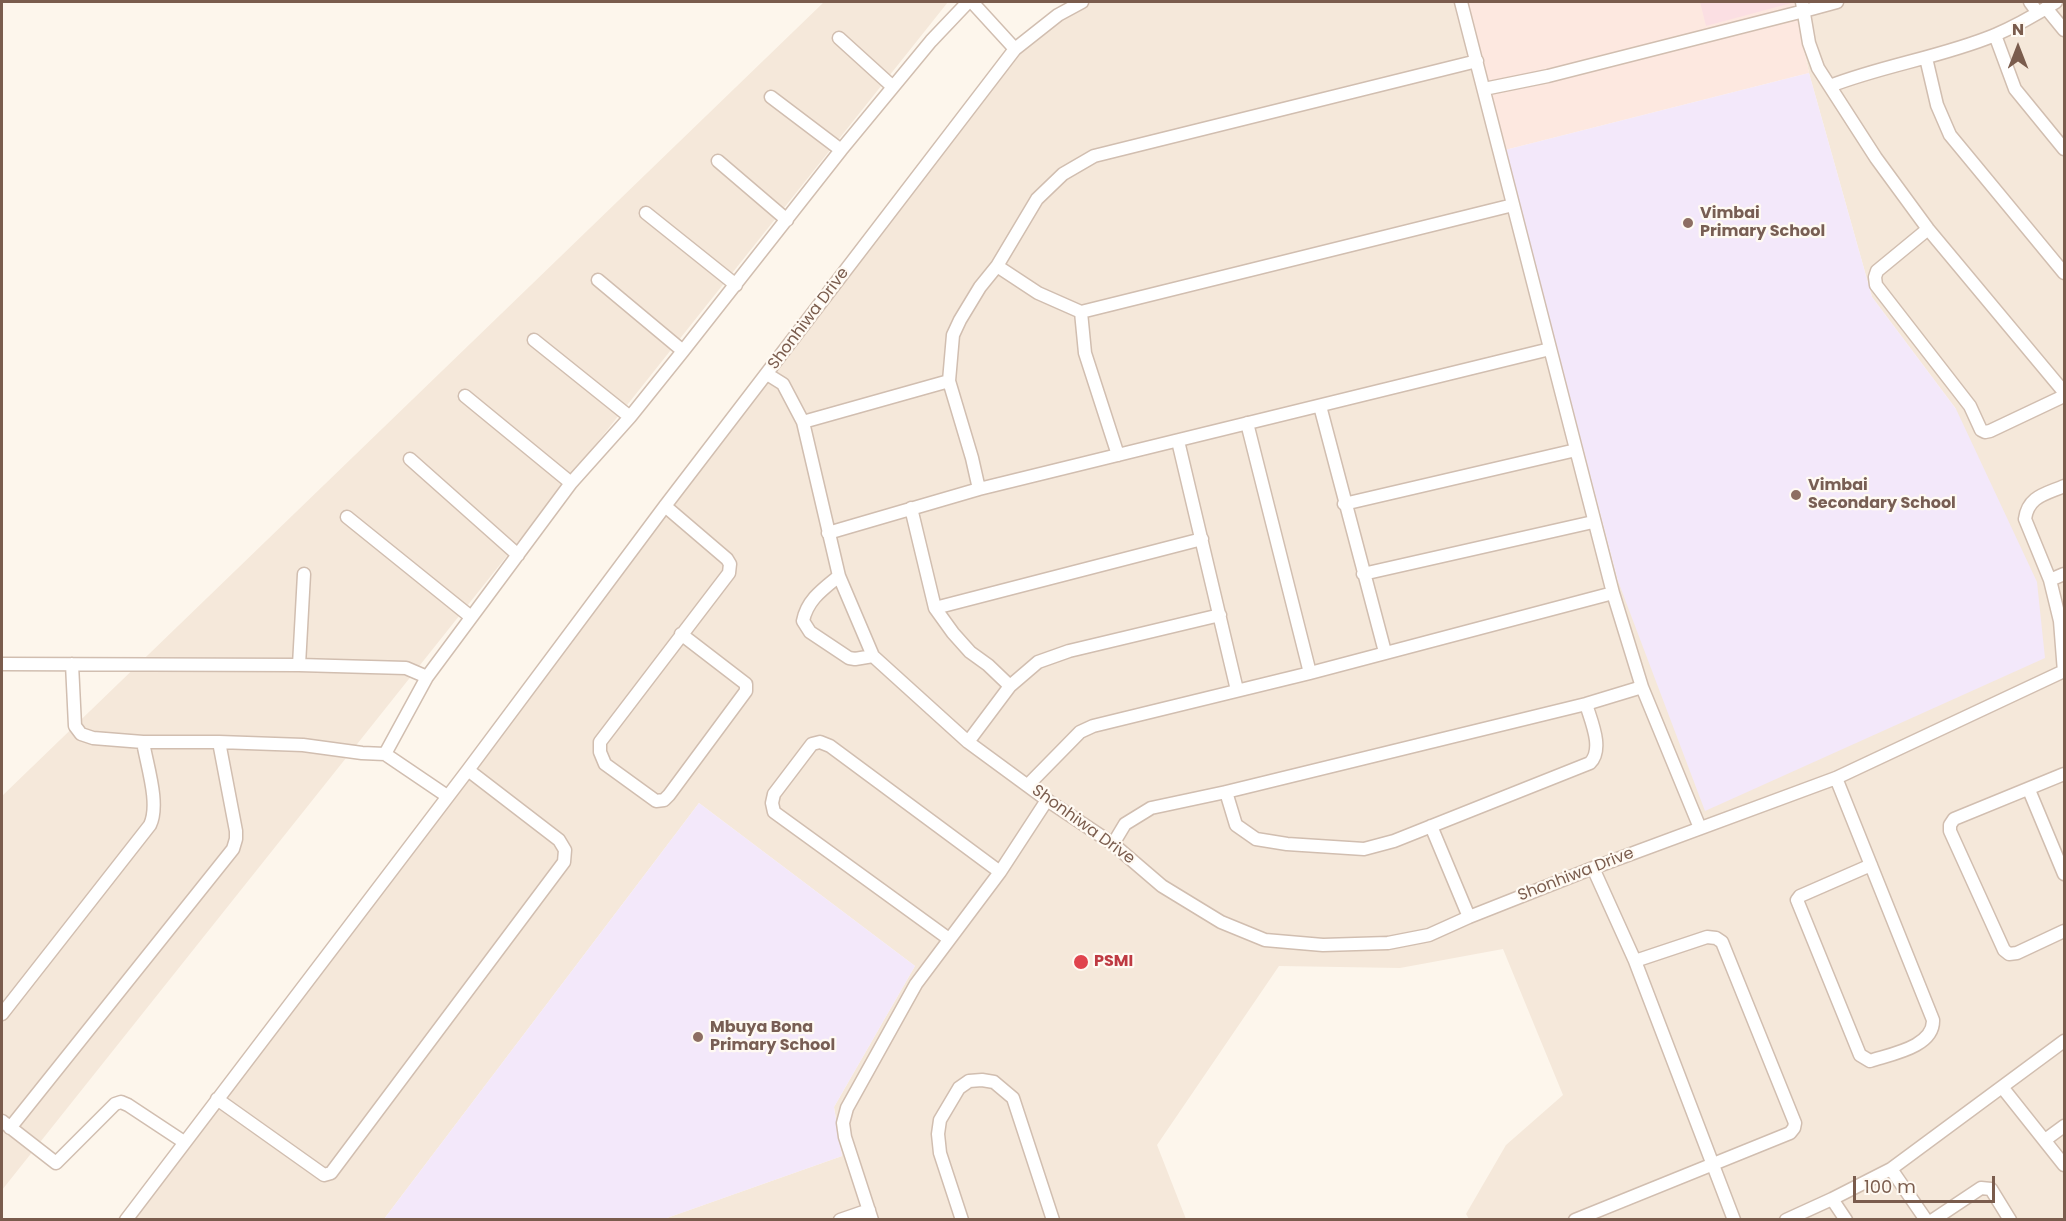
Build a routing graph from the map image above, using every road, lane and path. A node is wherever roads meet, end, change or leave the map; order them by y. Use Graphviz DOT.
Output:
graph roads {
  1 [pos="970,2"];
  2 [pos="1082,2"];
  3 [pos="1461,2"];
  4 [pos="1837,2"];
  5 [pos="2030,2"];
  6 [pos="1803,7"];
  7 [pos="2047,7"];
  8 [pos="2064,30"];
  9 [pos="1995,35"];
  10 [pos="839,38"];
  11 [pos="1015,49"];
  12 [pos="1926,58"];
  13 [pos="1477,61"];
  14 [pos="1830,86"];
  15 [pos="893,87"];
  16 [pos="1484,89"];
  17 [pos="771,97"];
  18 [pos="2064,149"];
  19 [pos="841,150"];
  20 [pos="718,161"];
  21 [pos="1513,205"];
  22 [pos="646,213"];
  23 [pos="787,220"];
  24 [pos="1928,229"];
  25 [pos="997,266"];
  26 [pos="2064,273"];
  27 [pos="598,280"];
  28 [pos="736,285"];
  29 [pos="1080,312"];
  30 [pos="534,340"];
  31 [pos="1550,349"];
  32 [pos="683,351"];
  33 [pos="767,374"];
  34 [pos="949,381"];
  35 [pos="2064,394"];
  36 [pos="465,396"];
  37 [pos="1320,406"];
  38 [pos="630,417"];
  39 [pos="803,422"];
  40 [pos="1247,423"];
  41 [pos="1178,441"];
  42 [pos="1576,450"];
  43 [pos="1118,455"];
  44 [pos="410,459"];
  45 [pos="572,483"];
  46 [pos="2064,486"];
  47 [pos="979,489"];
  48 [pos="1344,504"];
  49 [pos="664,506"];
  50 [pos="911,508"];
  51 [pos="347,517"];
  52 [pos="1593,522"];
  53 [pos="828,533"];
  54 [pos="1202,539"];
  55 [pos="518,555"];
  56 [pos="304,574"];
  57 [pos="1363,574"];
  58 [pos="2064,574"];
  59 [pos="838,576"];
  60 [pos="2050,580"];
  61 [pos="1613,593"];
  62 [pos="935,608"];
  63 [pos="1220,615"];
  64 [pos="471,617"];
  65 [pos="681,634"];
  66 [pos="1385,652"];
  67 [pos="873,656"];
  68 [pos="2,664"];
  69 [pos="72,664"];
  70 [pos="299,665"];
  71 [pos="2064,671"];
  72 [pos="1310,673"];
  73 [pos="426,677"];
  74 [pos="1010,686"];
  75 [pos="1642,687"];
  76 [pos="1238,690"];
  77 [pos="1586,704"];
  78 [pos="219,741"];
  79 [pos="143,742"];
  80 [pos="968,742"];
  81 [pos="385,754"];
  82 [pos="468,770"];
  83 [pos="2064,774"];
  84 [pos="1836,777"];
  85 [pos="1028,785"];
  86 [pos="2029,790"];
  87 [pos="1226,792"];
  88 [pos="447,796"];
  89 [pos="1047,800"];
  90 [pos="1431,826"];
  91 [pos="1700,828"];
  92 [pos="1113,844"];
  93 [pos="1871,865"];
  94 [pos="1593,868"];
  95 [pos="1000,872"];
  96 [pos="2064,874"];
  97 [pos="1469,917"];
  98 [pos="2064,931"];
  99 [pos="949,939"];
  100 [pos="1635,961"];
  101 [pos="2,1014"];
  102 [pos="2064,1041"];
  103 [pos="2002,1088"];
  104 [pos="217,1099"];
  105 [pos="6,1124"];
  106 [pos="2064,1126"];
  107 [pos="2045,1140"];
  108 [pos="184,1142"];
  109 [pos="1714,1164"];
  110 [pos="2064,1165"];
  111 [pos="1891,1169"];
  112 [pos="1832,1199"];
  113 [pos="871,1215"];
  114 [pos="126,1220"];
  115 [pos="840,1220"];
  116 [pos="962,1220"];
  117 [pos="1053,1220"];
  118 [pos="1575,1220"];
  119 [pos="1734,1220"];
  120 [pos="1786,1220"];
  121 [pos="1846,1220"];
  122 [pos="1926,1220"];
  123 [pos="1933,1220"];
  124 [pos="2010,1220"];
  1 -- 11 [label="street"];
  1 -- 15 [label="street"];
  2 -- 11 [label="street, Shonhiwa Drive"];
  3 -- 13 [label="street"];
  4 -- 6 [label="street"];
  5 -- 7 [label="street"];
  6 -- 14 [label="street"];
  6 -- 16 [label="street"];
  7 -- 8 [label="street"];
  7 -- 9 [label="street"];
  9 -- 12 [label="street"];
  9 -- 18 [label="street"];
  10 -- 15 [label="street"];
  11 -- 33 [label="street, Shonhiwa Drive"];
  12 -- 14 [label="street"];
  12 -- 26 [label="street"];
  13 -- 16 [label="street"];
  13 -- 25 [label="street"];
  14 -- 24 [label="street"];
  15 -- 19 [label="street"];
  16 -- 21 [label="street"];
  17 -- 19 [label="street"];
  19 -- 23 [label="street"];
  20 -- 23 [label="street"];
  21 -- 29 [label="street"];
  21 -- 31 [label="street"];
  22 -- 28 [label="street"];
  23 -- 28 [label="street"];
  24 -- 35 [label="street"];
  24 -- 35 [label="street"];
  25 -- 29 [label="street"];
  25 -- 34 [label="street"];
  27 -- 32 [label="street"];
  28 -- 32 [label="street"];
  29 -- 43 [label="street"];
  30 -- 38 [label="street"];
  31 -- 37 [label="street"];
  31 -- 42 [label="street"];
  32 -- 38 [label="street"];
  33 -- 39 [label="street, Shonhiwa Drive"];
  33 -- 49 [label="street"];
  34 -- 39 [label="street"];
  34 -- 47 [label="street"];
  36 -- 45 [label="street"];
  37 -- 40 [label="street"];
  37 -- 48 [label="street"];
  38 -- 45 [label="street"];
  39 -- 53 [label="street, Shonhiwa Drive"];
  40 -- 41 [label="street"];
  40 -- 72 [label="street"];
  41 -- 43 [label="street"];
  41 -- 54 [label="street"];
  42 -- 48 [label="street"];
  42 -- 52 [label="street"];
  43 -- 47 [label="street"];
  44 -- 55 [label="street"];
  45 -- 55 [label="street"];
  46 -- 60 [label="street"];
  47 -- 50 [label="street"];
  48 -- 57 [label="street"];
  49 -- 65 [label="street"];
  49 -- 82 [label="street"];
  50 -- 53 [label="street"];
  50 -- 62 [label="street"];
  51 -- 64 [label="street"];
  52 -- 57 [label="street"];
  52 -- 61 [label="street"];
  53 -- 59 [label="street, Shonhiwa Drive"];
  54 -- 62 [label="street"];
  54 -- 63 [label="street"];
  55 -- 64 [label="street"];
  56 -- 70 [label="street"];
  57 -- 66 [label="street"];
  58 -- 60 [label="street"];
  59 -- 67 [label="street, Shonhiwa Drive"];
  59 -- 67 [label="street"];
  60 -- 71 [label="street"];
  61 -- 66 [label="street"];
  61 -- 75 [label="street"];
  62 -- 74 [label="street"];
  63 -- 74 [label="street"];
  63 -- 76 [label="street"];
  64 -- 73 [label="street"];
  65 -- 65 [label="street"];
  66 -- 72 [label="street"];
  67 -- 80 [label="street, Shonhiwa Drive"];
  68 -- 69 [label="street"];
  69 -- 70 [label="street"];
  69 -- 79 [label="street"];
  70 -- 73 [label="street"];
  71 -- 84 [label="street, Shonhiwa Drive"];
  72 -- 76 [label="street"];
  73 -- 81 [label="street"];
  74 -- 80 [label="street"];
  75 -- 77 [label="street"];
  75 -- 91 [label="street"];
  76 -- 85 [label="street"];
  77 -- 87 [label="street"];
  77 -- 90 [label="street"];
  78 -- 79 [label="street"];
  78 -- 81 [label="street"];
  78 -- 105 [label="street"];
  79 -- 101 [label="street"];
  80 -- 85 [label="street, Shonhiwa Drive"];
  81 -- 88 [label="street"];
  82 -- 88 [label="street"];
  82 -- 104 [label="street"];
  83 -- 86 [label="street"];
  84 -- 91 [label="street, Shonhiwa Drive"];
  84 -- 93 [label="street"];
  85 -- 89 [label="street, Shonhiwa Drive"];
  86 -- 96 [label="street"];
  86 -- 98 [label="street"];
  87 -- 90 [label="street"];
  87 -- 92 [label="street"];
  88 -- 104 [label="street"];
  89 -- 92 [label="street, Shonhiwa Drive"];
  89 -- 95 [label="street"];
  90 -- 97 [label="street"];
  91 -- 94 [label="street, Shonhiwa Drive"];
  92 -- 97 [label="street, Shonhiwa Drive"];
  93 -- 93 [label="street"];
  94 -- 97 [label="street, Shonhiwa Drive"];
  94 -- 100 [label="street"];
  95 -- 99 [label="street"];
  95 -- 99 [label="street"];
  99 -- 113 [label="street"];
  100 -- 109 [label="street"];
  100 -- 109 [label="street"];
  102 -- 103 [label="street"];
  103 -- 107 [label="street"];
  103 -- 111 [label="street"];
  104 -- 108 [label="street"];
  105 -- 108 [label="street"];
  106 -- 107 [label="street"];
  107 -- 110 [label="street"];
  108 -- 114 [label="street"];
  109 -- 118 [label="street"];
  109 -- 119 [label="street"];
  111 -- 112 [label="street"];
  111 -- 122 [label="street"];
  112 -- 120 [label="street"];
  112 -- 121 [label="street"];
  113 -- 115 [label="street"];
  116 -- 117 [label="street"];
  123 -- 124 [label="street"];
}
